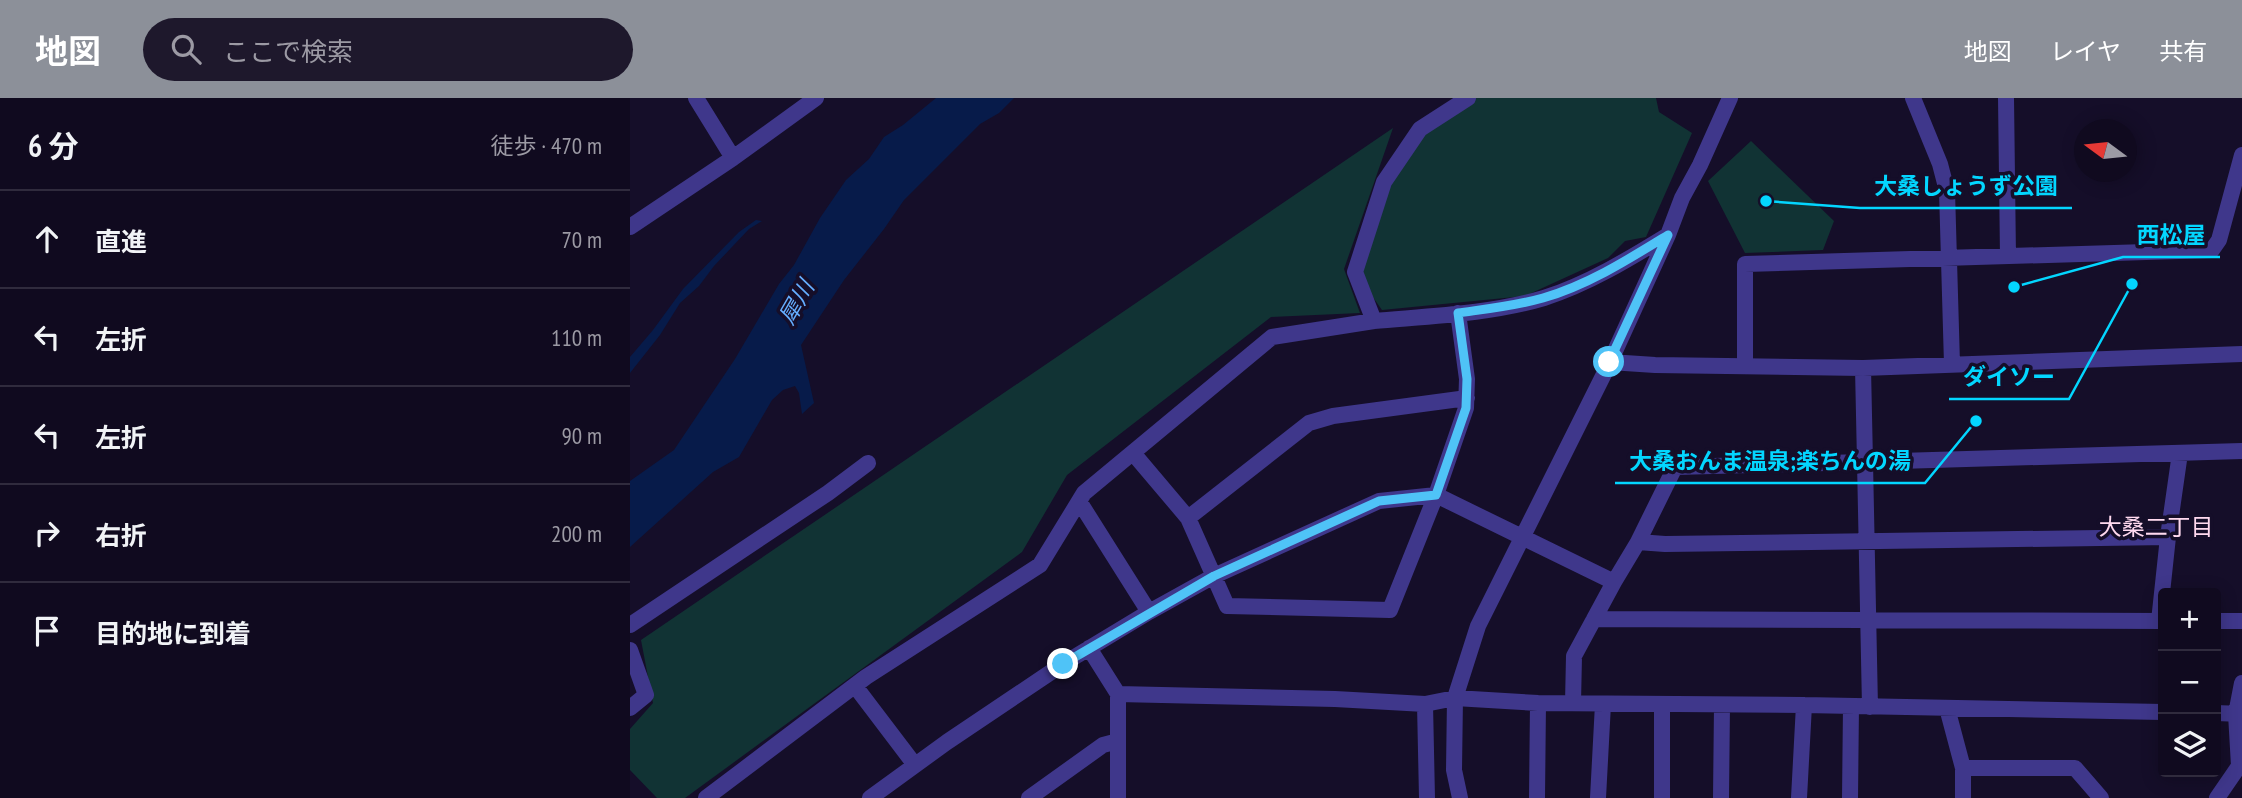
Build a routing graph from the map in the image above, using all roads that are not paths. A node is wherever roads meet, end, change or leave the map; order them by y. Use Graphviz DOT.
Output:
graph roads {
  1 [pos="696,98"];
  2 [pos="816,98"];
  3 [pos="1468,98"];
  4 [pos="1730,98"];
  5 [pos="1913,98"];
  6 [pos="2006,98"];
  7 [pos="2242,155"];
  8 [pos="733,158"];
  9 [pos="630,227"];
  10 [pos="1668,235"];
  11 [pos="2008,256"];
  12 [pos="1951,258"];
  13 [pos="1458,313"];
  14 [pos="1374,321"];
  15 [pos="2242,354"];
  16 [pos="1609,362"];
  17 [pos="1952,364"];
  18 [pos="1745,366"];
  19 [pos="1863,368"];
  20 [pos="1467,398"];
  21 [pos="2242,452"];
  22 [pos="1133,453"];
  23 [pos="2180,453"];
  24 [pos="868,463"];
  25 [pos="1865,463"];
  26 [pos="1436,495"];
  27 [pos="1079,501"];
  28 [pos="1188,518"];
  29 [pos="1524,536"];
  30 [pos="2168,537"];
  31 [pos="1867,540"];
  32 [pos="1638,542"];
  33 [pos="1214,576"];
  34 [pos="1614,582"];
  35 [pos="2164,588"];
  36 [pos="1149,612"];
  37 [pos="1594,619"];
  38 [pos="1869,620"];
  39 [pos="2158,621"];
  40 [pos="2221,621"];
  41 [pos="2242,621"];
  42 [pos="630,625"];
  43 [pos="1089,648"];
  44 [pos="630,650"];
  45 [pos="2242,683"];
  46 [pos="855,686"];
  47 [pos="1118,694"];
  48 [pos="1455,698"];
  49 [pos="1538,703"];
  50 [pos="1573,703"];
  51 [pos="1425,704"];
  52 [pos="1603,704"];
  53 [pos="1662,704"];
  54 [pos="1722,705"];
  55 [pos="1804,705"];
  56 [pos="1852,706"];
  57 [pos="1871,707"];
  58 [pos="630,708"];
  59 [pos="1947,708"];
  60 [pos="2158,712"];
  61 [pos="2221,713"];
  62 [pos="2239,714"];
  63 [pos="1118,741"];
  64 [pos="915,765"];
  65 [pos="1963,768"];
  66 [pos="706,798"];
  67 [pos="870,798"];
  68 [pos="1029,798"];
  69 [pos="1118,798"];
  70 [pos="1427,798"];
  71 [pos="1460,798"];
  72 [pos="1537,798"];
  73 [pos="1598,798"];
  74 [pos="1662,798"];
  75 [pos="1721,798"];
  76 [pos="1799,798"];
  77 [pos="1850,798"];
  78 [pos="1963,798"];
  79 [pos="2101,798"];
  80 [pos="2217,798"];
  1 -- 8 [label="street"];
  2 -- 8 [label="street"];
  3 -- 14 [label="street"];
  4 -- 10 [label="street"];
  5 -- 12 [label="street"];
  6 -- 11 [label="street"];
  7 -- 11 [label="street"];
  8 -- 9 [label="street"];
  10 -- 13 [label="street"];
  10 -- 16 [label="street"];
  11 -- 12 [label="street"];
  12 -- 17 [label="street"];
  12 -- 18 [label="street"];
  13 -- 14 [label="street"];
  13 -- 20 [label="street"];
  14 -- 22 [label="street"];
  15 -- 17 [label="street"];
  16 -- 18 [label="street"];
  16 -- 29 [label="street"];
  17 -- 19 [label="street"];
  18 -- 19 [label="street"];
  19 -- 25 [label="street"];
  20 -- 26 [label="street"];
  20 -- 28 [label="street"];
  21 -- 23 [label="street"];
  22 -- 27 [label="street"];
  22 -- 28 [label="street"];
  23 -- 25 [label="street"];
  23 -- 30 [label="street"];
  24 -- 42 [label="street"];
  25 -- 31 [label="street"];
  25 -- 32 [label="street"];
  26 -- 29 [label="street"];
  26 -- 33 [label="street"];
  26 -- 33 [label="street"];
  27 -- 36 [label="street"];
  27 -- 46 [label="street"];
  28 -- 33 [label="street"];
  29 -- 34 [label="street"];
  29 -- 48 [label="street"];
  30 -- 31 [label="street"];
  30 -- 35 [label="street"];
  31 -- 32 [label="street"];
  31 -- 38 [label="street"];
  32 -- 34 [label="street"];
  33 -- 36 [label="street"];
  34 -- 37 [label="street"];
  36 -- 43 [label="street"];
  37 -- 38 [label="street"];
  37 -- 50 [label="street"];
  38 -- 39 [label="street"];
  38 -- 57 [label="street"];
  40 -- 41 [label="street"];
  43 -- 47 [label="street"];
  43 -- 64 [label="street"];
  44 -- 58 [label="street"];
  45 -- 62 [label="street"];
  46 -- 64 [label="street"];
  46 -- 66 [label="street"];
  47 -- 51 [label="street"];
  47 -- 63 [label="street"];
  48 -- 49 [label="street"];
  48 -- 51 [label="street"];
  48 -- 71 [label="street"];
  49 -- 50 [label="street"];
  49 -- 72 [label="street"];
  50 -- 52 [label="street"];
  51 -- 70 [label="street"];
  52 -- 53 [label="street"];
  52 -- 73 [label="street"];
  53 -- 54 [label="street"];
  53 -- 74 [label="street"];
  54 -- 55 [label="street"];
  54 -- 75 [label="street"];
  55 -- 56 [label="street"];
  55 -- 76 [label="street"];
  56 -- 57 [label="street"];
  56 -- 77 [label="street"];
  57 -- 59 [label="street"];
  59 -- 60 [label="street"];
  59 -- 65 [label="street"];
  61 -- 62 [label="street"];
  62 -- 80 [label="street"];
  63 -- 68 [label="street"];
  63 -- 69 [label="street"];
  64 -- 67 [label="street"];
  65 -- 78 [label="street"];
  65 -- 79 [label="street"];
}
